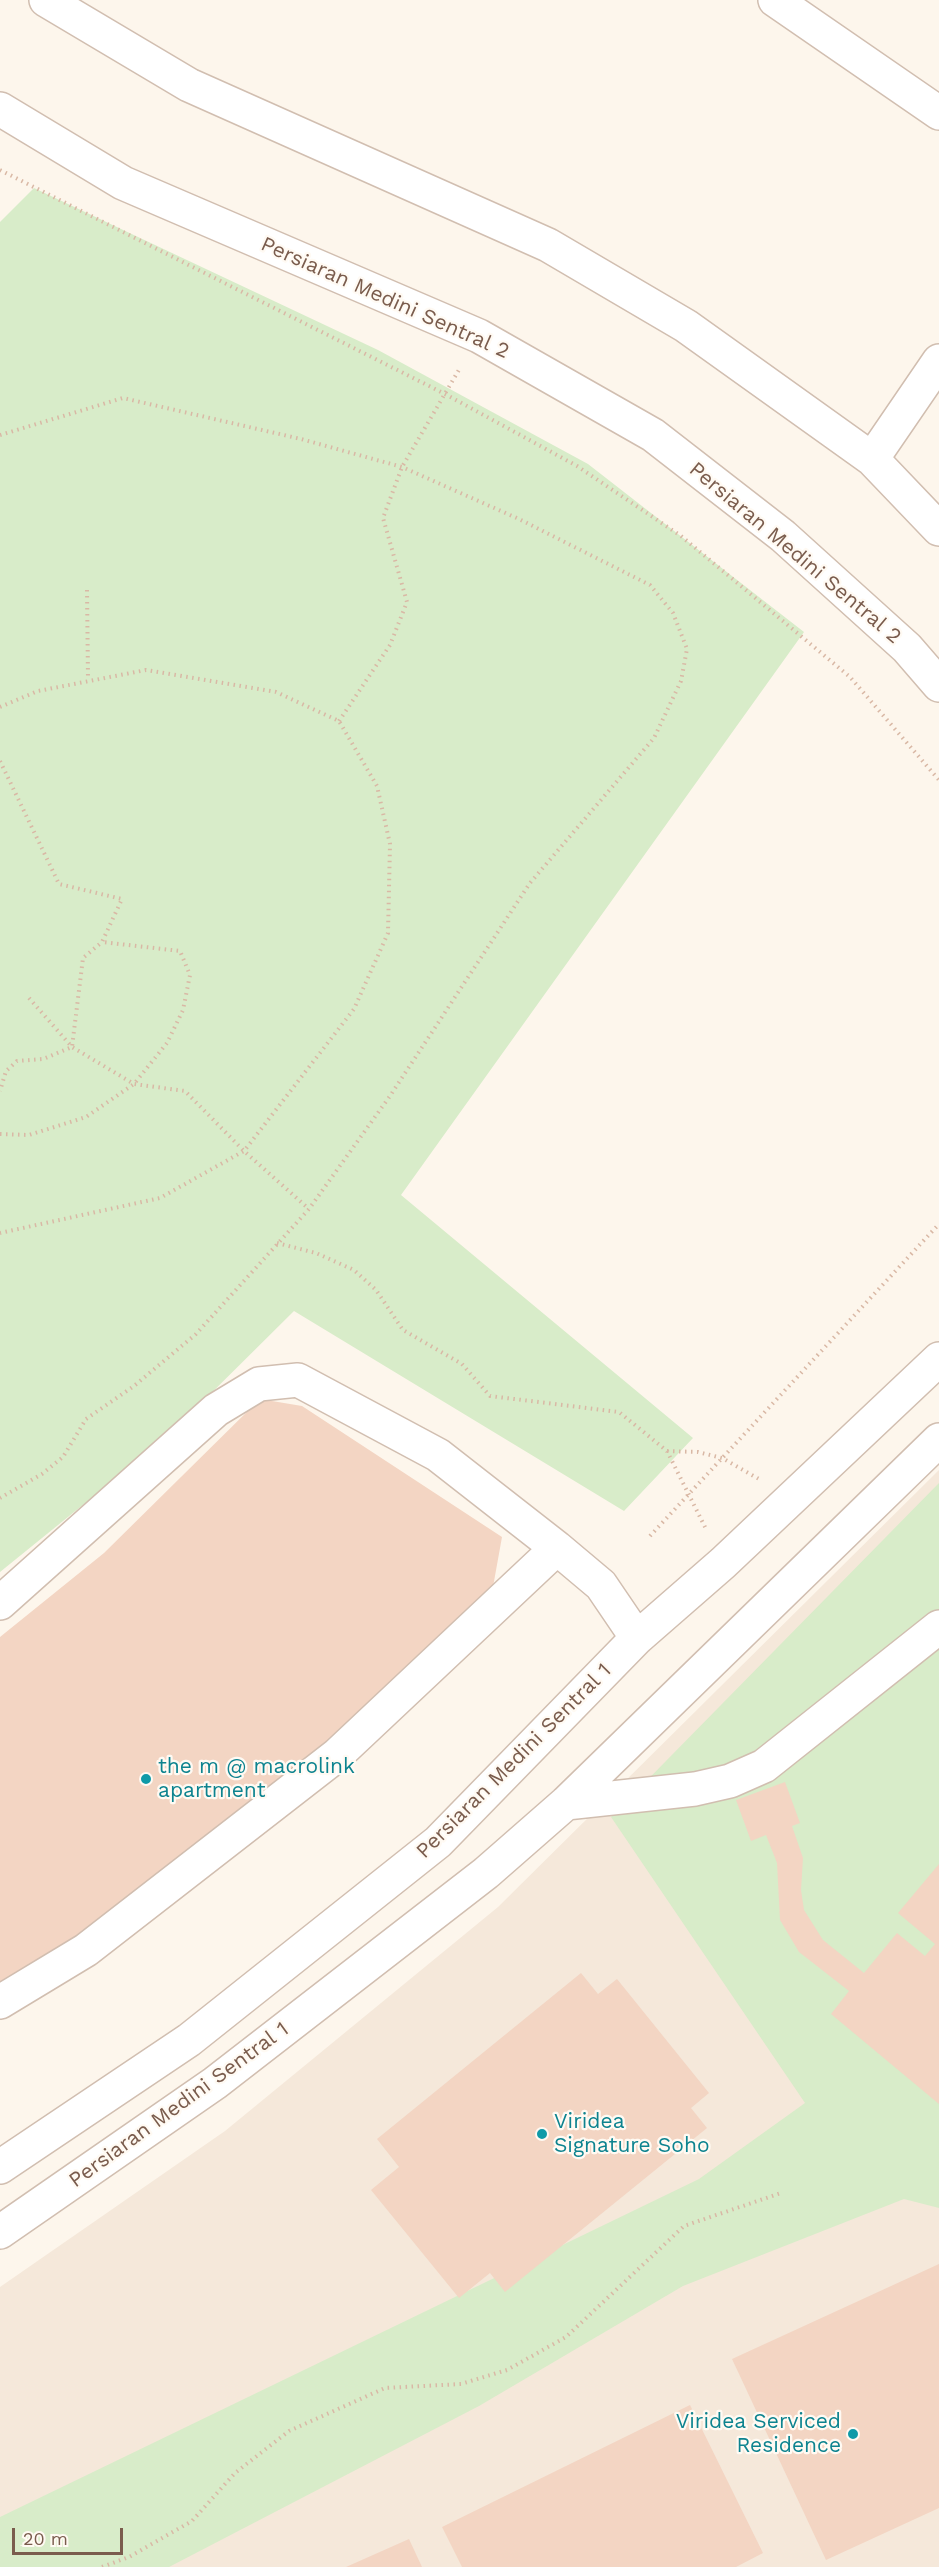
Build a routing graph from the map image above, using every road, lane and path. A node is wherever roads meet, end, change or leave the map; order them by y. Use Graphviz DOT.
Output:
graph roads {
  1 [pos="46,0"];
  2 [pos="775,0"];
  3 [pos="0,109"];
  4 [pos="939,113"];
  5 [pos="0,170"];
  6 [pos="479,336"];
  7 [pos="939,361"];
  8 [pos="445,394"];
  9 [pos="0,435"];
  10 [pos="872,459"];
  11 [pos="402,467"];
  12 [pos="939,529"];
  13 [pos="87,590"];
  14 [pos="88,679"];
  15 [pos="939,685"];
  16 [pos="0,707"];
  17 [pos="339,721"];
  18 [pos="0,761"];
  19 [pos="939,780"];
  20 [pos="102,942"];
  21 [pos="29,998"];
  22 [pos="72,1047"];
  23 [pos="134,1084"];
  24 [pos="0,1091"];
  25 [pos="0,1134"];
  26 [pos="244,1151"];
  27 [pos="309,1209"];
  28 [pos="939,1224"];
  29 [pos="0,1233"];
  30 [pos="278,1243"];
  31 [pos="939,1359"];
  32 [pos="939,1440"];
  33 [pos="667,1451"];
  34 [pos="722,1458"];
  35 [pos="689,1496"];
  36 [pos="790,1497"];
  37 [pos="0,1498"];
  38 [pos="650,1536"];
  39 [pos="557,1548"];
  40 [pos="723,1563"];
  41 [pos="0,1603"];
  42 [pos="939,1627"];
  43 [pos="637,1638"];
  44 [pos="566,1803"];
  45 [pos="0,2002"];
  46 [pos="0,2167"];
  47 [pos="781,2193"];
  48 [pos="0,2232"];
  49 [pos="102,2567"];
  1 -- 10 [label="street"];
  2 -- 4 [label="street"];
  3 -- 6 [label="street, Persiaran Medini Sentral 2"];
  5 -- 8 [label="path"];
  6 -- 8 [label="path"];
  6 -- 15 [label="street, Persiaran Medini Sentral 2"];
  7 -- 10 [label="street"];
  8 -- 11 [label="path"];
  8 -- 19 [label="path"];
  9 -- 11 [label="path"];
  10 -- 12 [label="street"];
  11 -- 17 [label="path"];
  11 -- 27 [label="path"];
  13 -- 14 [label="path"];
  14 -- 16 [label="path"];
  14 -- 17 [label="path"];
  17 -- 26 [label="path"];
  18 -- 20 [label="path"];
  20 -- 22 [label="path"];
  20 -- 23 [label="path"];
  21 -- 22 [label="path"];
  22 -- 23 [label="path"];
  22 -- 24 [label="path"];
  23 -- 25 [label="path"];
  23 -- 26 [label="path"];
  26 -- 27 [label="path"];
  26 -- 29 [label="path"];
  27 -- 30 [label="path"];
  28 -- 34 [label="path"];
  30 -- 33 [label="path"];
  30 -- 37 [label="path"];
  31 -- 36 [label="street, Persiaran Medini Sentral 1"];
  32 -- 44 [label="street, Persiaran Medini Sentral 1"];
  33 -- 34 [label="path"];
  33 -- 35 [label="path"];
  34 -- 35 [label="path"];
  34 -- 36 [label="path"];
  35 -- 38 [label="path"];
  35 -- 40 [label="path"];
  36 -- 40 [label="street, Persiaran Medini Sentral 1"];
  39 -- 41 [label="street"];
  39 -- 43 [label="street"];
  39 -- 45 [label="street"];
  40 -- 43 [label="street, Persiaran Medini Sentral 1"];
  42 -- 44 [label="street"];
  43 -- 46 [label="street, Persiaran Medini Sentral 1"];
  44 -- 48 [label="street, Persiaran Medini Sentral 1"];
  47 -- 49 [label="path"];
}
